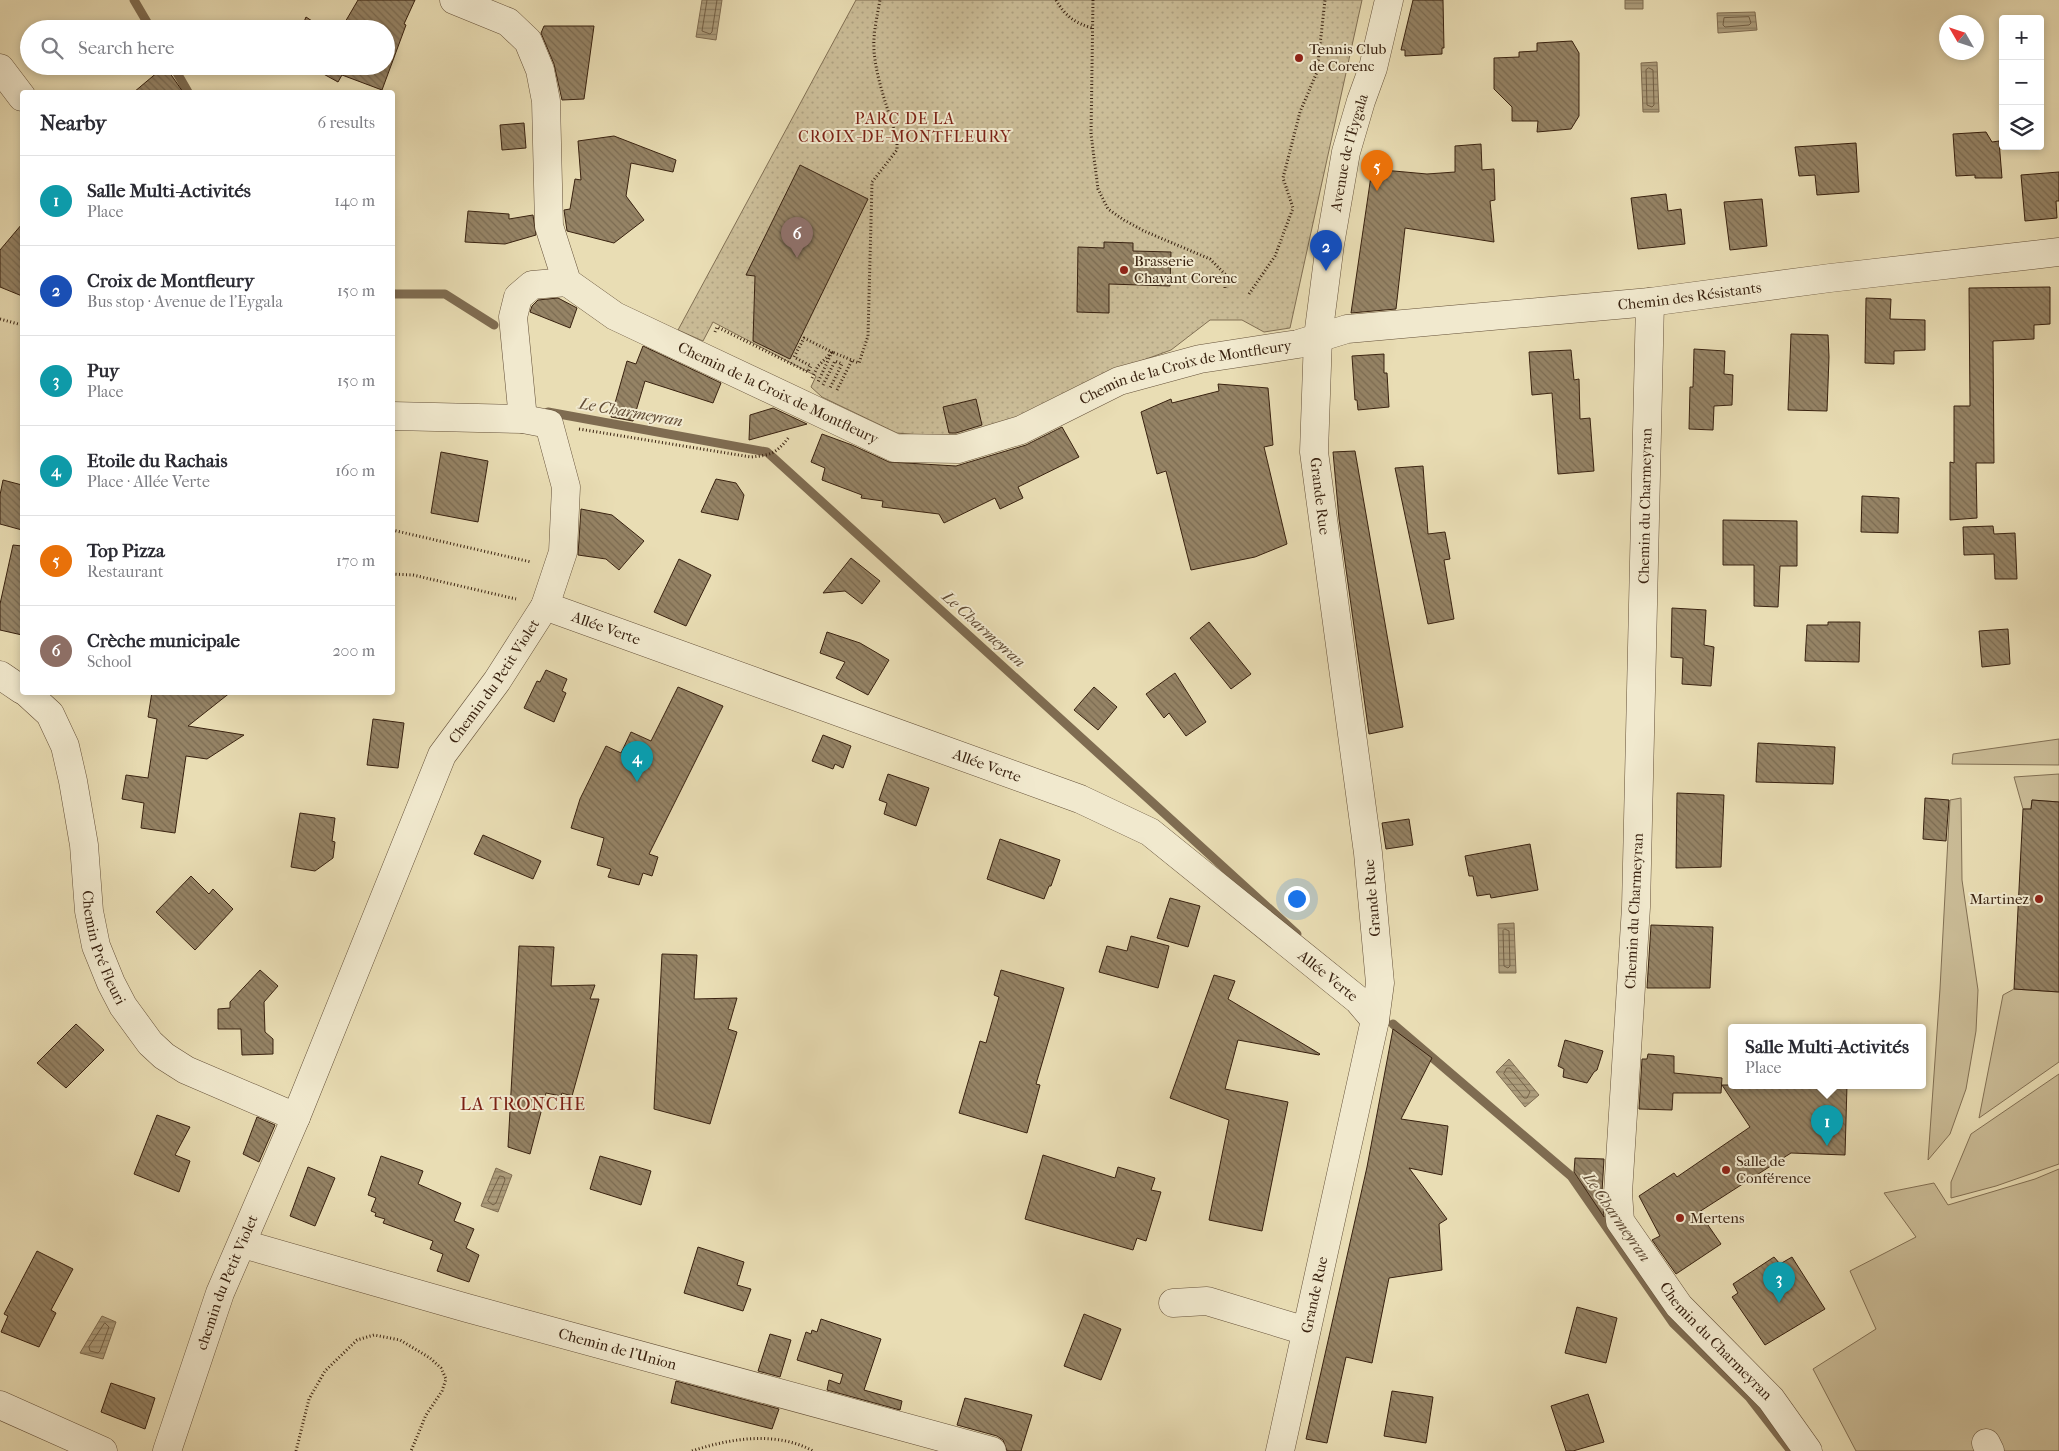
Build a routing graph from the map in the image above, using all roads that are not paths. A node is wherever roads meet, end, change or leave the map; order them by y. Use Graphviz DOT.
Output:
graph roads {
  1 [pos="454,0"];
  2 [pos="1389,0"];
  3 [pos="0,68"];
  4 [pos="20,95"];
  5 [pos="2059,252"];
  6 [pos="567,282"];
  7 [pos="1650,302"];
  8 [pos="1318,337"];
  9 [pos="395,416"];
  10 [pos="536,422"];
  11 [pos="534,604"];
  12 [pos="0,675"];
  13 [pos="20,689"];
  14 [pos="29,695"];
  15 [pos="1375,1020"];
  16 [pos="296,1117"];
  17 [pos="243,1244"];
  18 [pos="1173,1303"];
  19 [pos="1306,1331"];
  20 [pos="0,1405"];
  21 [pos="103,1451"];
  22 [pos="167,1451"];
  23 [pos="992,1451"];
  24 [pos="1280,1451"];
  25 [pos="1808,1451"];
  1 -- 6 [label="street"];
  2 -- 8 [label="street, Avenue de l'Eygala"];
  3 -- 4 [label="street"];
  5 -- 7 [label="street, Chemin des Résistants"];
  6 -- 8 [label="street, Chemin de la Croix de Montfleury"];
  6 -- 10 [label="street, Chemin du Petit Violet"];
  7 -- 8 [label="street, Chemin des Résistants"];
  7 -- 25 [label="street, Chemin du Charmeyran"];
  8 -- 15 [label="street, Grande Rue"];
  9 -- 10 [label="street"];
  10 -- 11 [label="street, Chemin du Petit Violet"];
  11 -- 15 [label="street, Allée Verte"];
  11 -- 16 [label="street, Chemin du Petit Violet"];
  12 -- 13 [label="street"];
  14 -- 16 [label="street, Chemin Pré Fleuri"];
  15 -- 19 [label="street, Grande Rue"];
  16 -- 17 [label="street, chemin du Petit Violet"];
  17 -- 22 [label="street, chemin du Petit Violet"];
  17 -- 23 [label="street, Chemin de l'Union"];
  18 -- 19 [label="street"];
  19 -- 24 [label="street, Grande Rue"];
  20 -- 21 [label="street"];
}
